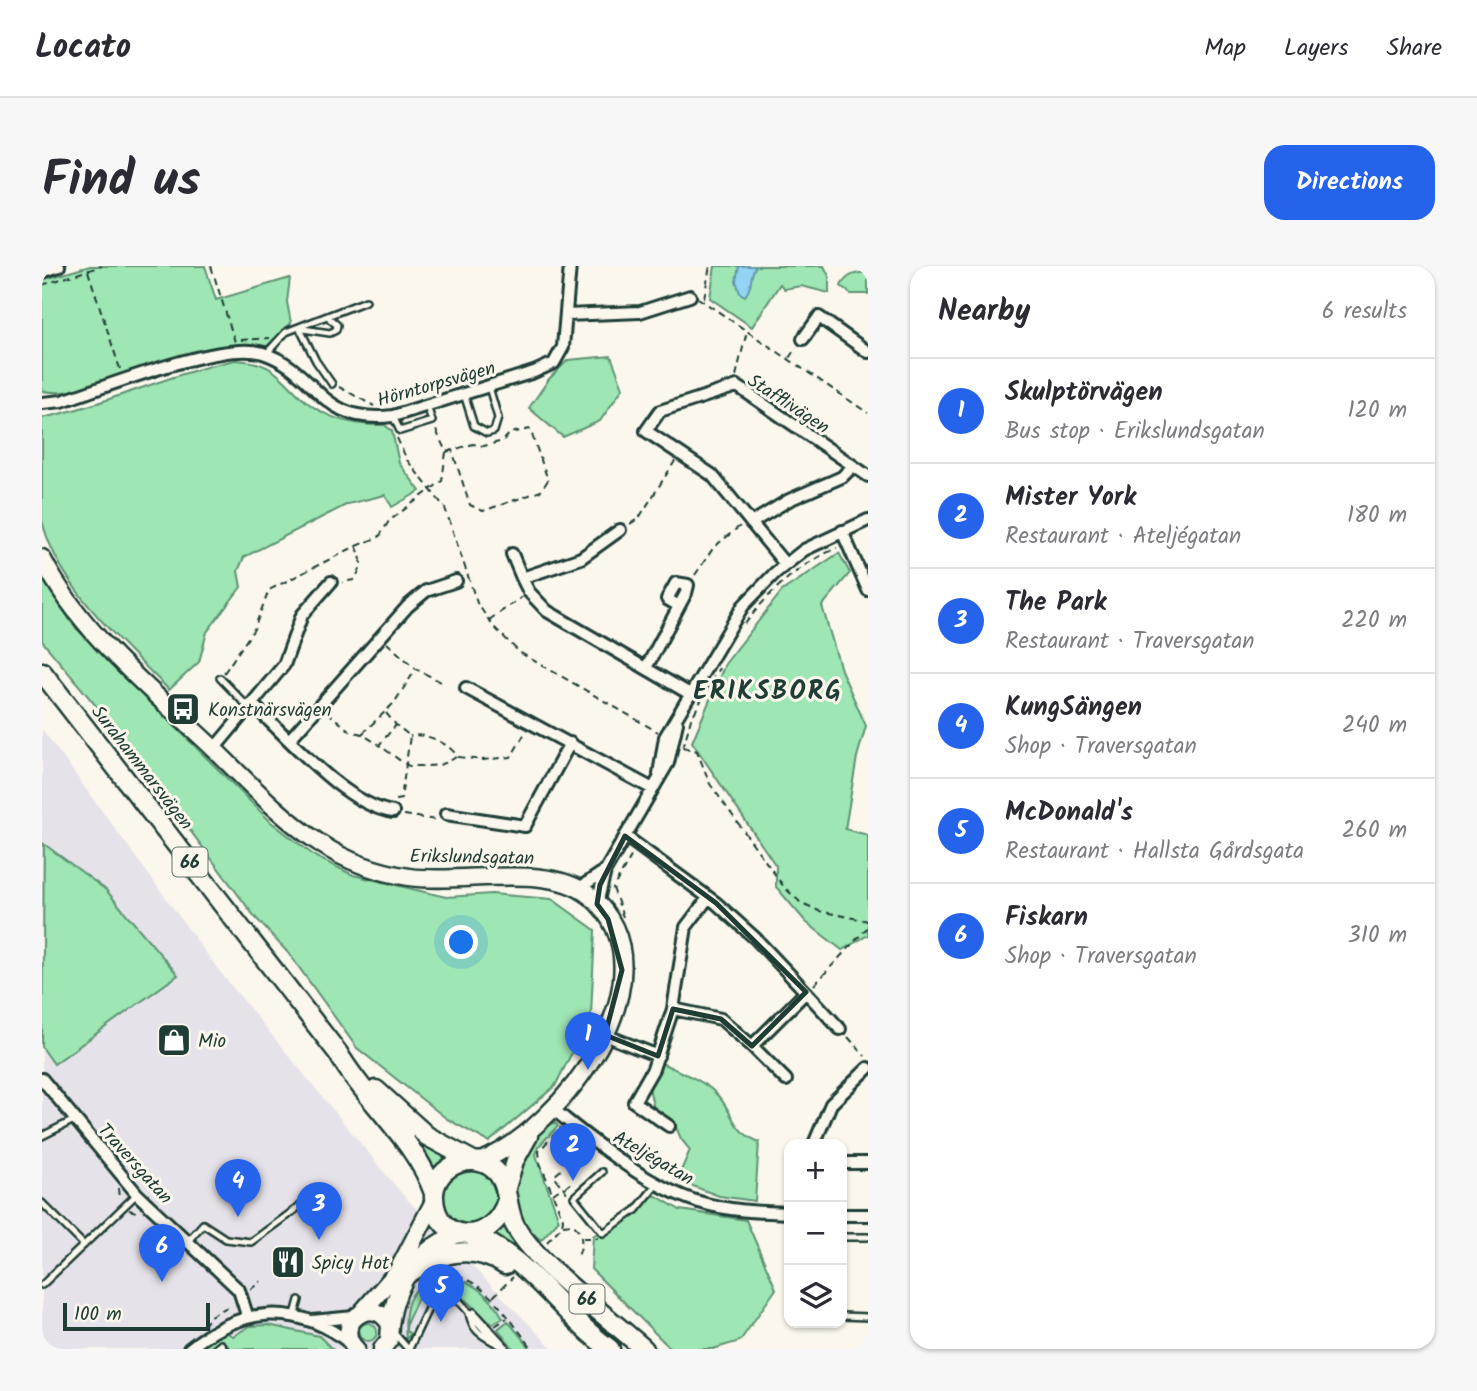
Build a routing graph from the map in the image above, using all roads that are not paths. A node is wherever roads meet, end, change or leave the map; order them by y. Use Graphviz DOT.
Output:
graph roads {
  1 [pos="59,266"];
  2 [pos="570,266"];
  3 [pos="42,272"];
  4 [pos="690,296"];
  5 [pos="366,301"];
  6 [pos="566,315"];
  7 [pos="328,318"];
  8 [pos="300,329"];
  9 [pos="803,339"];
  10 [pos="868,352"];
  11 [pos="266,354"];
  12 [pos="332,384"];
  13 [pos="489,386"];
  14 [pos="464,394"];
  15 [pos="42,402"];
  16 [pos="427,405"];
  17 [pos="393,416"];
  18 [pos="852,467"];
  19 [pos="868,476"];
  20 [pos="868,520"];
  21 [pos="750,521"];
  22 [pos="620,530"];
  23 [pos="842,531"];
  24 [pos="512,554"];
  25 [pos="42,558"];
  26 [pos="785,564"];
  27 [pos="522,578"];
  28 [pos="456,581"];
  29 [pos="331,582"];
  30 [pos="688,585"];
  31 [pos="868,590"];
  32 [pos="646,668"];
  33 [pos="42,672"];
  34 [pos="220,678"];
  35 [pos="466,688"];
  36 [pos="690,694"];
  37 [pos="250,706"];
  38 [pos="290,739"];
  39 [pos="570,743"];
  40 [pos="214,749"];
  41 [pos="650,788"];
  42 [pos="393,812"];
  43 [pos="446,814"];
  44 [pos="625,836"];
  45 [pos="605,871"];
  46 [pos="578,889"];
  47 [pos="708,898"];
  48 [pos="597,904"];
  49 [pos="806,992"];
  50 [pos="673,1010"];
  51 [pos="840,1029"];
  52 [pos="605,1035"];
  53 [pos="752,1046"];
  54 [pos="338,1053"];
  55 [pos="658,1056"];
  56 [pos="868,1068"];
  57 [pos="42,1079"];
  58 [pos="786,1080"];
  59 [pos="554,1110"];
  60 [pos="74,1120"];
  61 [pos="669,1126"];
  62 [pos="534,1128"];
  63 [pos="42,1136"];
  64 [pos="816,1139"];
  65 [pos="476,1161"];
  66 [pos="847,1163"];
  67 [pos="868,1163"];
  68 [pos="602,1172"];
  69 [pos="658,1183"];
  70 [pos="318,1193"];
  71 [pos="137,1194"];
  72 [pos="507,1196"];
  73 [pos="434,1197"];
  74 [pos="42,1203"];
  75 [pos="784,1213"];
  76 [pos="847,1215"];
  77 [pos="868,1215"];
  78 [pos="466,1234"];
  79 [pos="847,1237"];
  80 [pos="868,1237"];
  81 [pos="187,1242"];
  82 [pos="84,1245"];
  83 [pos="409,1273"];
  84 [pos="42,1284"];
  85 [pos="548,1295"];
  86 [pos="299,1300"];
  87 [pos="468,1310"];
  88 [pos="247,1315"];
  89 [pos="358,1315"];
  90 [pos="847,1316"];
  91 [pos="868,1317"];
  92 [pos="294,1318"];
  93 [pos="308,1321"];
  94 [pos="390,1327"];
  95 [pos="354,1346"];
  96 [pos="189,1349"];
  97 [pos="215,1349"];
  98 [pos="225,1349"];
  99 [pos="382,1349"];
  100 [pos="408,1349"];
  101 [pos="506,1349"];
  102 [pos="610,1349"];
  103 [pos="644,1349"];
  1 -- 3 [label="street"];
  2 -- 6 [label="street, Hörntorpsvägen"];
  4 -- 6 [label="street"];
  5 -- 7 [label="lane"];
  6 -- 13 [label="street, Hörntorpsvägen"];
  7 -- 8 [label="lane"];
  7 -- 8 [label="lane"];
  8 -- 11 [label="lane"];
  8 -- 12 [label="lane"];
  9 -- 10 [label="street"];
  11 -- 15 [label="street, Hörntorpsvägen"];
  11 -- 17 [label="street, Hörntorpsvägen"];
  13 -- 14 [label="street, Hörntorpsvägen"];
  13 -- 14 [label="lane"];
  14 -- 16 [label="street, Hörntorpsvägen"];
  16 -- 17 [label="street, Hörntorpsvägen"];
  16 -- 17 [label="lane"];
  18 -- 19 [label="street, Stafflivägen"];
  18 -- 21 [label="street"];
  18 -- 21 [label="street, Stafflivägen"];
  20 -- 23 [label="street"];
  21 -- 26 [label="street, Stafflivägen"];
  22 -- 27 [label="street"];
  23 -- 26 [label="street"];
  23 -- 31 [label="street"];
  24 -- 27 [label="street"];
  25 -- 40 [label="street, Erikslundsgatan"];
  26 -- 36 [label="street"];
  27 -- 32 [label="street"];
  28 -- 38 [label="street"];
  29 -- 37 [label="street"];
  30 -- 32 [label="street"];
  32 -- 36 [label="street"];
  33 -- 54 [label="main road, Surahammarsvägen / 66"];
  34 -- 37 [label="lane"];
  35 -- 39 [label="street"];
  36 -- 41 [label="street"];
  37 -- 38 [label="street"];
  37 -- 40 [label="street"];
  38 -- 42 [label="street"];
  39 -- 41 [label="street"];
  39 -- 43 [label="street"];
  40 -- 46 [label="street, Erikslundsgatan"];
  41 -- 44 [label="street"];
  44 -- 45 [label="street"];
  44 -- 47 [label="street"];
  45 -- 46 [label="street"];
  45 -- 48 [label="street"];
  46 -- 48 [label="street, Erikslundsgatan"];
  47 -- 49 [label="street"];
  47 -- 50 [label="street"];
  48 -- 52 [label="street, Erikslundsgatan"];
  49 -- 51 [label="street"];
  49 -- 53 [label="street"];
  50 -- 53 [label="street"];
  50 -- 55 [label="street"];
  52 -- 55 [label="street"];
  52 -- 59 [label="street, Erikslundsgatan"];
  53 -- 58 [label="street"];
  54 -- 65 [label="main road, Surahammarsvägen / 66"];
  54 -- 73 [label="main road, Surahammarsvägen / 66"];
  55 -- 61 [label="street"];
  56 -- 64 [label="street"];
  57 -- 60 [label="street, Traversgatan"];
  59 -- 62 [label="street, Erikslundsgatan"];
  59 -- 69 [label="street, Ateljégatan"];
  60 -- 63 [label="lane"];
  60 -- 71 [label="street, Traversgatan"];
  62 -- 65 [label="street, Erikslundsgatan"];
  62 -- 72 [label="street, Erikslundsgatan"];
  65 -- 72 [label="main road, 66"];
  65 -- 73 [label="main road"];
  66 -- 67 [label="street"];
  68 -- 69 [label="lane"];
  69 -- 75 [label="street, Ateljégatan"];
  70 -- 81 [label="lane"];
  71 -- 81 [label="street, Traversgatan"];
  71 -- 82 [label="lane"];
  72 -- 78 [label="main road"];
  72 -- 103 [label="main road, 66"];
  73 -- 78 [label="main road, 66"];
  73 -- 89 [label="street"];
  74 -- 82 [label="lane"];
  76 -- 77 [label="street"];
  78 -- 83 [label="street"];
  78 -- 85 [label="main road, 66"];
  79 -- 80 [label="lane"];
  81 -- 88 [label="street, Traversgatan"];
  82 -- 84 [label="lane"];
  83 -- 85 [label="main road"];
  83 -- 94 [label="street"];
  85 -- 102 [label="main road, 66"];
  86 -- 92 [label="lane"];
  87 -- 100 [label="lane"];
  87 -- 101 [label="lane"];
  87 -- 101 [label="lane"];
  88 -- 92 [label="street"];
  88 -- 96 [label="street"];
  89 -- 93 [label="street"];
  89 -- 94 [label="street"];
  89 -- 95 [label="street"];
  90 -- 91 [label="lane"];
  92 -- 93 [label="street"];
  93 -- 95 [label="street"];
  94 -- 99 [label="street"];
  94 -- 100 [label="lane"];
  97 -- 98 [label="lane"];
}
